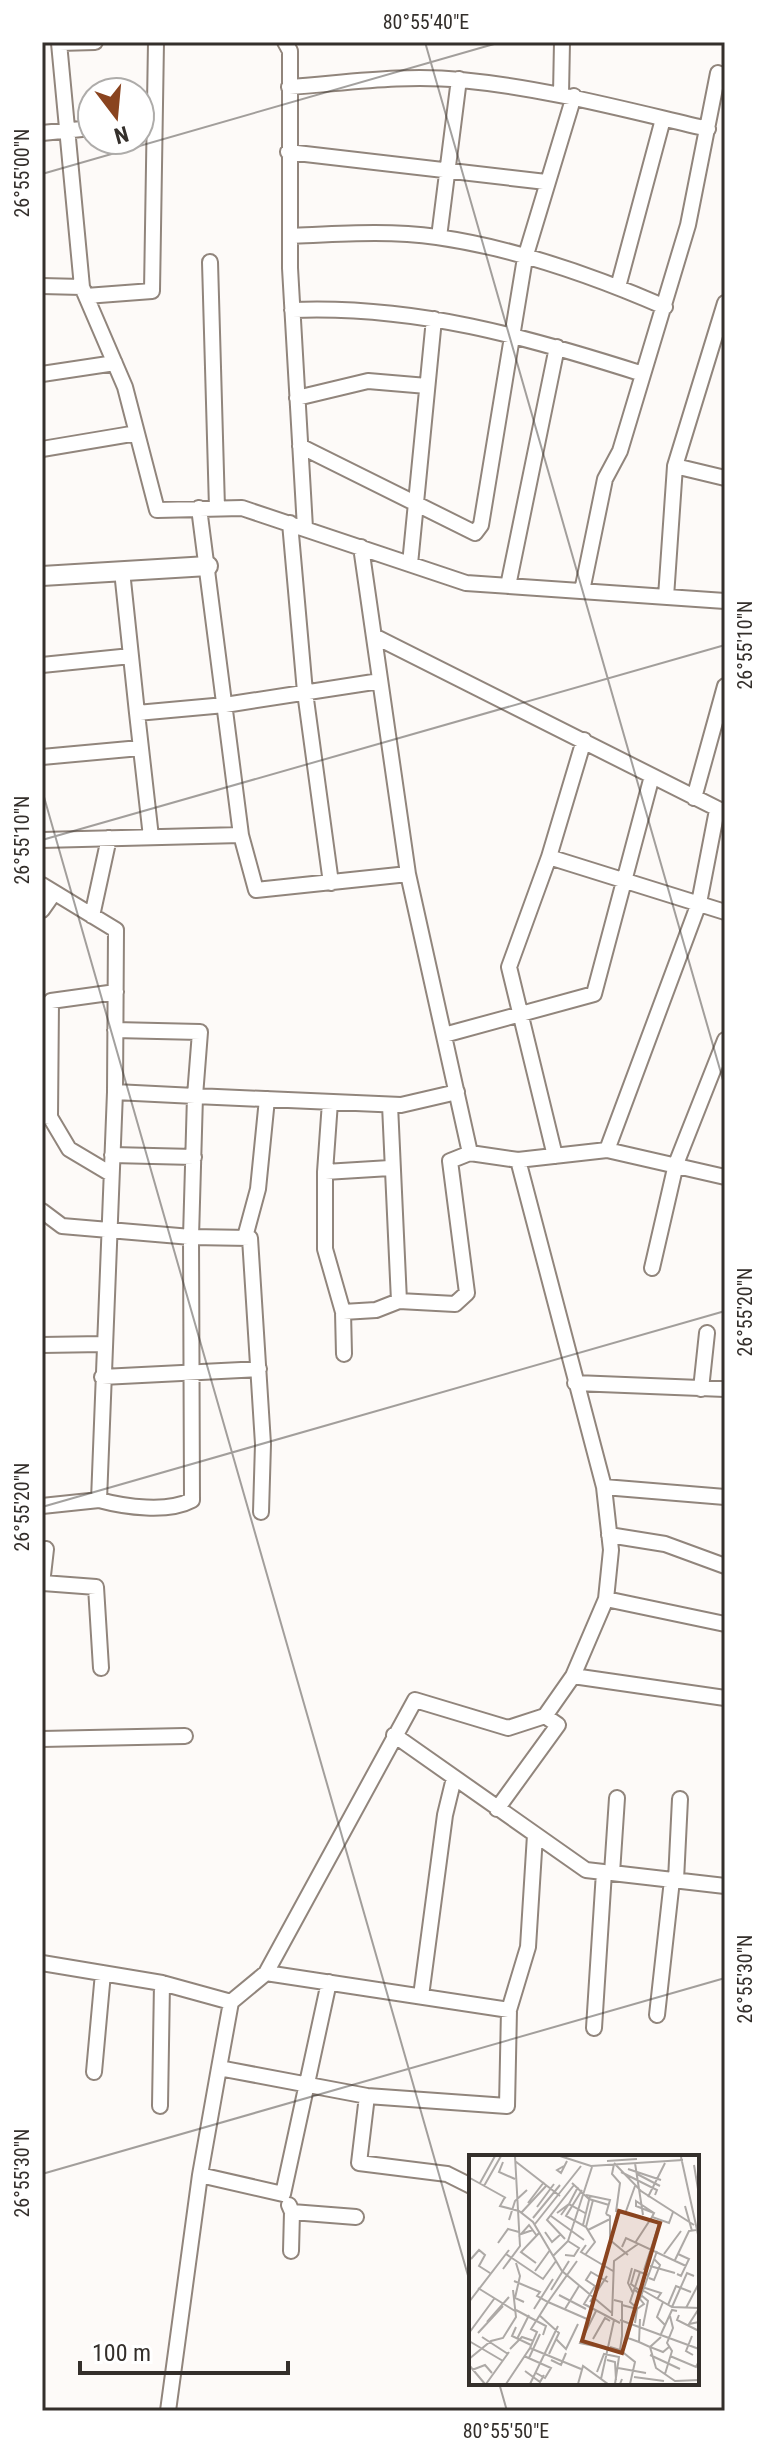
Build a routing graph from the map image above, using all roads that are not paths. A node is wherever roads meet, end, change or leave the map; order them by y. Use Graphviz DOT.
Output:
graph roads {
  1 [pos="95,42"];
  2 [pos="156,42"];
  3 [pos="285,42"];
  4 [pos="562,42"];
  5 [pos="58,43"];
  6 [pos="718,73"];
  7 [pos="459,79"];
  8 [pos="289,87"];
  9 [pos="568,95"];
  10 [pos="157,118"];
  11 [pos="663,119"];
  12 [pos="708,129"];
  13 [pos="76,131"];
  14 [pos="67,132"];
  15 [pos="42,133"];
  16 [pos="288,152"];
  17 [pos="445,168"];
  18 [pos="546,182"];
  19 [pos="290,236"];
  20 [pos="439,237"];
  21 [pos="525,258"];
  22 [pos="210,262"];
  23 [pos="42,286"];
  24 [pos="618,287"];
  25 [pos="84,291"];
  26 [pos="665,307"];
  27 [pos="292,310"];
  28 [pos="724,312"];
  29 [pos="434,319"];
  30 [pos="512,333"];
  31 [pos="557,347"];
  32 [pos="115,363"];
  33 [pos="42,374"];
  34 [pos="643,374"];
  35 [pos="427,386"];
  36 [pos="297,398"];
  37 [pos="137,433"];
  38 [pos="300,446"];
  39 [pos="42,449"];
  40 [pos="675,466"];
  41 [pos="725,478"];
  42 [pos="417,506"];
  43 [pos="199,508"];
  44 [pos="217,508"];
  45 [pos="290,523"];
  46 [pos="305,528"];
  47 [pos="361,547"];
  48 [pos="410,564"];
  49 [pos="208,566"];
  50 [pos="122,571"];
  51 [pos="42,576"];
  52 [pos="508,586"];
  53 [pos="582,591"];
  54 [pos="666,597"];
  55 [pos="725,601"];
  56 [pos="374,636"];
  57 [pos="131,656"];
  58 [pos="42,665"];
  59 [pos="380,681"];
  60 [pos="725,686"];
  61 [pos="305,692"];
  62 [pos="225,705"];
  63 [pos="137,713"];
  64 [pos="584,740"];
  65 [pos="140,748"];
  66 [pos="42,757"];
  67 [pos="652,776"];
  68 [pos="694,798"];
  69 [pos="721,811"];
  70 [pos="241,835"];
  71 [pos="151,837"];
  72 [pos="109,838"];
  73 [pos="42,840"];
  74 [pos="549,857"];
  75 [pos="408,874"];
  76 [pos="625,878"];
  77 [pos="331,883"];
  78 [pos="48,889"];
  79 [pos="699,903"];
  80 [pos="42,910"];
  81 [pos="725,912"];
  82 [pos="92,916"];
  83 [pos="116,992"];
  84 [pos="523,1013"];
  85 [pos="115,1030"];
  86 [pos="444,1035"];
  87 [pos="725,1040"];
  88 [pos="115,1092"];
  89 [pos="457,1092"];
  90 [pos="195,1096"];
  91 [pos="267,1099"];
  92 [pos="330,1102"];
  93 [pos="390,1105"];
  94 [pos="46,1116"];
  95 [pos="607,1150"];
  96 [pos="470,1153"];
  97 [pos="112,1155"];
  98 [pos="555,1156"];
  99 [pos="194,1157"];
  100 [pos="518,1160"];
  101 [pos="676,1164"];
  102 [pos="390,1168"];
  103 [pos="325,1172"];
  104 [pos="111,1174"];
  105 [pos="725,1177"];
  106 [pos="42,1211"];
  107 [pos="108,1231"];
  108 [pos="191,1237"];
  109 [pos="245,1237"];
  110 [pos="652,1268"];
  111 [pos="399,1301"];
  112 [pos="343,1312"];
  113 [pos="707,1333"];
  114 [pos="103,1344"];
  115 [pos="42,1345"];
  116 [pos="344,1354"];
  117 [pos="259,1369"];
  118 [pos="191,1373"];
  119 [pos="102,1377"];
  120 [pos="575,1383"];
  121 [pos="701,1389"];
  122 [pos="725,1389"];
  123 [pos="604,1487"];
  124 [pos="725,1497"];
  125 [pos="99,1500"];
  126 [pos="42,1506"];
  127 [pos="261,1512"];
  128 [pos="609,1535"];
  129 [pos="46,1549"];
  130 [pos="725,1566"];
  131 [pos="42,1584"];
  132 [pos="606,1599"];
  133 [pos="725,1624"];
  134 [pos="101,1668"];
  135 [pos="573,1676"];
  136 [pos="725,1698"];
  137 [pos="545,1716"];
  138 [pos="394,1735"];
  139 [pos="185,1736"];
  140 [pos="42,1739"];
  141 [pos="454,1778"];
  142 [pos="617,1798"];
  143 [pos="680,1799"];
  144 [pos="497,1809"];
  145 [pos="535,1835"];
  146 [pos="608,1873"];
  147 [pos="674,1880"];
  148 [pos="725,1886"];
  149 [pos="42,1963"];
  150 [pos="103,1973"];
  151 [pos="266,1973"];
  152 [pos="329,1982"];
  153 [pos="162,1983"];
  154 [pos="421,1996"];
  155 [pos="231,2002"];
  156 [pos="509,2010"];
  157 [pos="657,2015"];
  158 [pos="594,2028"];
  159 [pos="219,2068"];
  160 [pos="94,2072"];
  161 [pos="305,2084"];
  162 [pos="367,2096"];
  163 [pos="160,2106"];
  164 [pos="200,2175"];
  165 [pos="469,2185"];
  166 [pos="283,2194"];
  167 [pos="292,2212"];
  168 [pos="356,2217"];
  169 [pos="291,2251"];
  170 [pos="168,2411"];
  1 -- 5 [label="street"];
  2 -- 10 [label="street"];
  3 -- 8 [label="street"];
  4 -- 9 [label="street"];
  5 -- 14 [label="street"];
  6 -- 12 [label="street"];
  7 -- 8 [label="street"];
  7 -- 9 [label="street"];
  7 -- 17 [label="street"];
  8 -- 16 [label="street"];
  9 -- 11 [label="street"];
  9 -- 18 [label="street"];
  10 -- 25 [label="street"];
  11 -- 12 [label="street"];
  11 -- 24 [label="street"];
  12 -- 26 [label="street"];
  13 -- 14 [label="street"];
  14 -- 15 [label="street"];
  14 -- 25 [label="street"];
  16 -- 17 [label="street"];
  16 -- 19 [label="street"];
  17 -- 18 [label="street"];
  17 -- 20 [label="street"];
  18 -- 21 [label="street"];
  19 -- 20 [label="street"];
  19 -- 27 [label="street"];
  20 -- 21 [label="street"];
  21 -- 24 [label="street"];
  21 -- 30 [label="street"];
  22 -- 44 [label="street"];
  23 -- 25 [label="street"];
  24 -- 26 [label="street"];
  25 -- 32 [label="street"];
  26 -- 34 [label="street"];
  27 -- 29 [label="street"];
  27 -- 36 [label="street"];
  28 -- 40 [label="street"];
  29 -- 30 [label="street"];
  29 -- 35 [label="street"];
  30 -- 31 [label="street"];
  30 -- 42 [label="street"];
  31 -- 34 [label="street"];
  31 -- 52 [label="street"];
  32 -- 33 [label="street"];
  32 -- 37 [label="street"];
  34 -- 53 [label="street"];
  35 -- 36 [label="street"];
  35 -- 42 [label="street"];
  36 -- 38 [label="street"];
  37 -- 39 [label="street"];
  37 -- 43 [label="street"];
  38 -- 42 [label="street"];
  38 -- 46 [label="street"];
  40 -- 41 [label="street"];
  40 -- 54 [label="street"];
  42 -- 48 [label="street"];
  43 -- 44 [label="street"];
  43 -- 49 [label="street"];
  44 -- 45 [label="street"];
  45 -- 46 [label="street"];
  45 -- 61 [label="street"];
  46 -- 47 [label="street"];
  47 -- 48 [label="street"];
  47 -- 56 [label="street"];
  48 -- 52 [label="street"];
  49 -- 50 [label="street"];
  49 -- 62 [label="street"];
  50 -- 51 [label="street"];
  50 -- 57 [label="street"];
  52 -- 53 [label="street"];
  53 -- 54 [label="street"];
  54 -- 55 [label="street"];
  56 -- 59 [label="street"];
  56 -- 64 [label="street"];
  57 -- 58 [label="street"];
  57 -- 63 [label="street"];
  59 -- 61 [label="street"];
  59 -- 75 [label="street"];
  60 -- 68 [label="street"];
  61 -- 62 [label="street"];
  61 -- 77 [label="street"];
  62 -- 63 [label="street"];
  62 -- 70 [label="street"];
  63 -- 65 [label="street"];
  64 -- 67 [label="street"];
  64 -- 74 [label="street"];
  65 -- 66 [label="street"];
  65 -- 71 [label="street"];
  67 -- 68 [label="street"];
  67 -- 76 [label="street"];
  68 -- 69 [label="street"];
  69 -- 79 [label="street"];
  70 -- 71 [label="street"];
  70 -- 77 [label="street"];
  71 -- 72 [label="street"];
  72 -- 73 [label="street"];
  72 -- 82 [label="street"];
  74 -- 76 [label="street"];
  74 -- 84 [label="street"];
  75 -- 77 [label="street"];
  75 -- 86 [label="street"];
  76 -- 79 [label="street"];
  76 -- 84 [label="street"];
  78 -- 80 [label="street"];
  78 -- 82 [label="street"];
  79 -- 81 [label="street"];
  79 -- 95 [label="street"];
  82 -- 83 [label="street"];
  83 -- 85 [label="street"];
  83 -- 94 [label="street"];
  84 -- 86 [label="street"];
  84 -- 98 [label="street"];
  85 -- 88 [label="street"];
  85 -- 90 [label="street"];
  86 -- 89 [label="street"];
  87 -- 101 [label="street"];
  88 -- 90 [label="street"];
  88 -- 97 [label="street"];
  89 -- 93 [label="street"];
  89 -- 96 [label="street"];
  90 -- 91 [label="street"];
  90 -- 99 [label="street"];
  91 -- 92 [label="street"];
  91 -- 109 [label="street"];
  92 -- 93 [label="street"];
  92 -- 103 [label="street"];
  93 -- 102 [label="street"];
  94 -- 104 [label="street"];
  95 -- 98 [label="street"];
  95 -- 101 [label="street"];
  96 -- 100 [label="street"];
  96 -- 111 [label="street"];
  97 -- 99 [label="street"];
  97 -- 104 [label="street"];
  98 -- 100 [label="street"];
  99 -- 108 [label="street"];
  100 -- 120 [label="street"];
  101 -- 105 [label="street"];
  101 -- 110 [label="street"];
  102 -- 103 [label="street"];
  102 -- 111 [label="street"];
  103 -- 112 [label="street"];
  104 -- 107 [label="street"];
  106 -- 107 [label="street"];
  107 -- 108 [label="street"];
  107 -- 114 [label="street"];
  108 -- 109 [label="street"];
  108 -- 118 [label="street"];
  109 -- 117 [label="street"];
  111 -- 112 [label="street"];
  112 -- 116 [label="street"];
  113 -- 121 [label="street"];
  114 -- 115 [label="street"];
  114 -- 119 [label="street"];
  117 -- 118 [label="street"];
  117 -- 127 [label="street"];
  118 -- 119 [label="street"];
  118 -- 125 [label="street"];
  119 -- 125 [label="street"];
  120 -- 121 [label="street"];
  120 -- 123 [label="street"];
  121 -- 122 [label="street"];
  123 -- 124 [label="street"];
  123 -- 128 [label="street"];
  125 -- 126 [label="street"];
  128 -- 130 [label="street"];
  128 -- 132 [label="street"];
  129 -- 131 [label="street"];
  131 -- 134 [label="street"];
  132 -- 133 [label="street"];
  132 -- 135 [label="street"];
  135 -- 136 [label="street"];
  135 -- 137 [label="street"];
  137 -- 138 [label="street"];
  137 -- 144 [label="street"];
  138 -- 141 [label="street"];
  138 -- 151 [label="street"];
  139 -- 140 [label="street"];
  141 -- 144 [label="street"];
  141 -- 154 [label="street"];
  142 -- 146 [label="street"];
  143 -- 147 [label="street"];
  144 -- 145 [label="street"];
  145 -- 146 [label="street"];
  145 -- 156 [label="street"];
  146 -- 147 [label="street"];
  146 -- 158 [label="street"];
  147 -- 148 [label="street"];
  147 -- 157 [label="street"];
  149 -- 150 [label="street"];
  150 -- 153 [label="street"];
  150 -- 160 [label="street"];
  151 -- 152 [label="street"];
  151 -- 155 [label="street"];
  152 -- 154 [label="street"];
  152 -- 161 [label="street"];
  153 -- 155 [label="street"];
  153 -- 163 [label="street"];
  154 -- 156 [label="street"];
  155 -- 159 [label="street"];
  156 -- 162 [label="street"];
  159 -- 161 [label="street"];
  159 -- 164 [label="street"];
  161 -- 162 [label="street"];
  161 -- 166 [label="street"];
  162 -- 165 [label="street"];
  164 -- 166 [label="street"];
  164 -- 170 [label="street"];
  166 -- 167 [label="street"];
  167 -- 168 [label="street"];
  167 -- 169 [label="street"];
}
